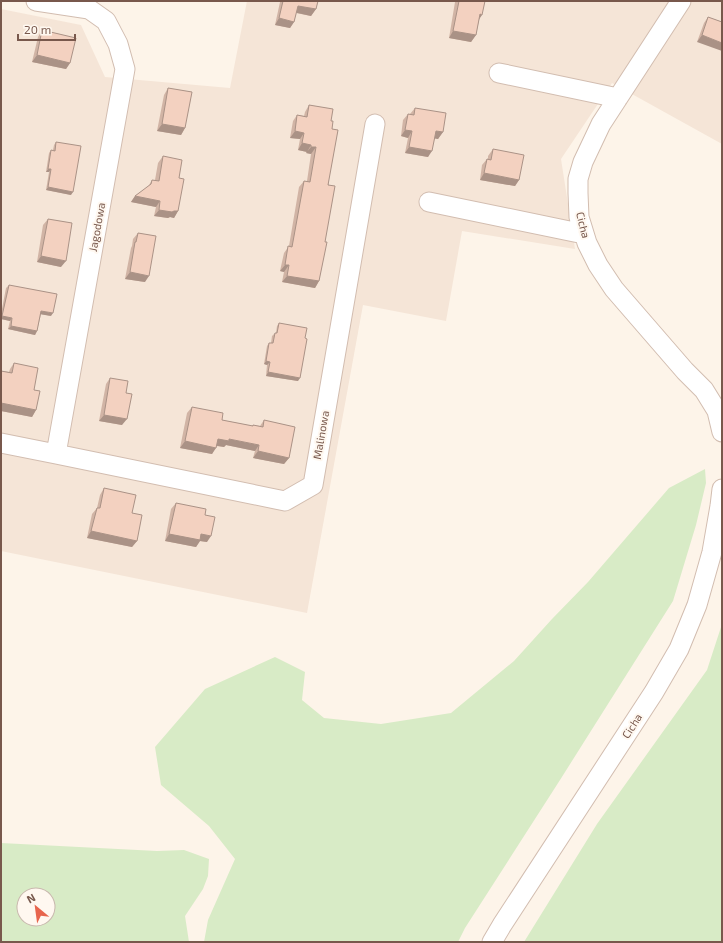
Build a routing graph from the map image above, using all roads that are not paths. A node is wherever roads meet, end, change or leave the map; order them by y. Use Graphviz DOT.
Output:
graph roads {
  1 [pos="36,1"];
  2 [pos="681,1"];
  3 [pos="499,73"];
  4 [pos="618,98"];
  5 [pos="375,124"];
  6 [pos="429,202"];
  7 [pos="584,234"];
  8 [pos="722,432"];
  9 [pos="1,443"];
  10 [pos="56,454"];
  11 [pos="722,488"];
  12 [pos="492,942"];
  1 -- 10 [label="street, Jagodowa"];
  2 -- 4 [label="street, Cicha"];
  3 -- 4 [label="street"];
  4 -- 7 [label="street, Cicha"];
  5 -- 10 [label="street, Malinowa"];
  6 -- 7 [label="street"];
  7 -- 8 [label="street, Cicha"];
  9 -- 10 [label="street"];
  11 -- 12 [label="street, Cicha"];
}
